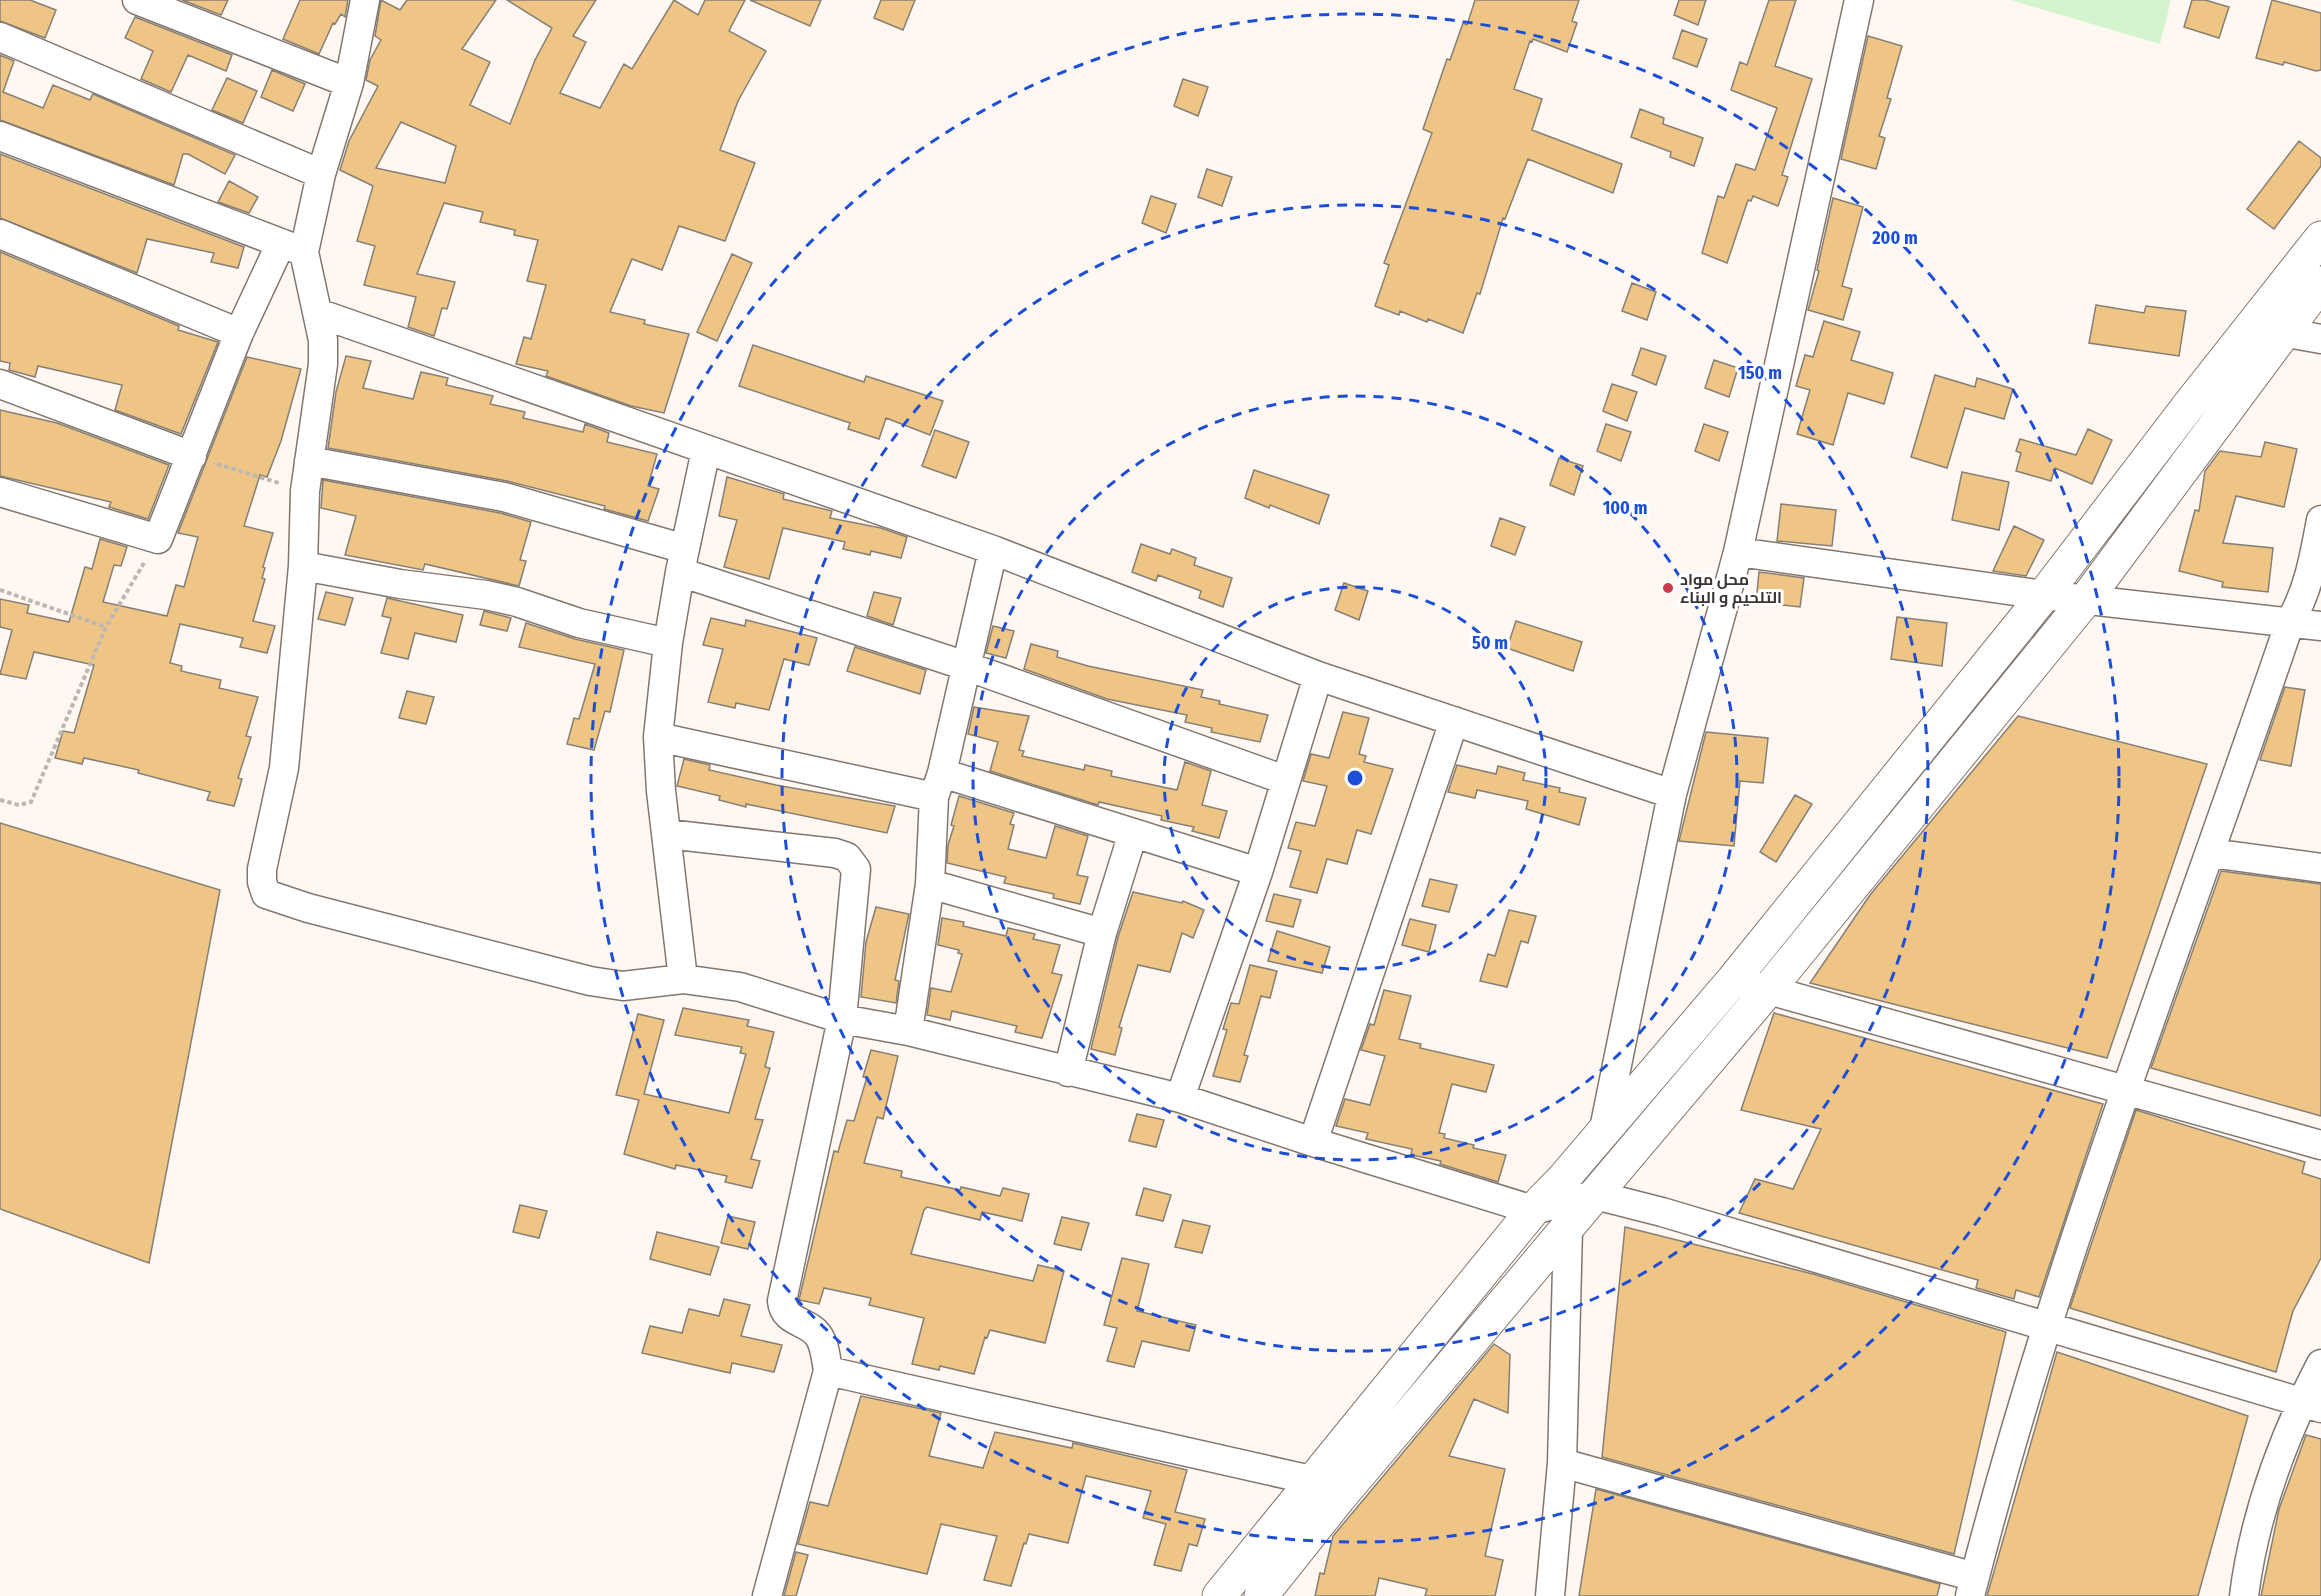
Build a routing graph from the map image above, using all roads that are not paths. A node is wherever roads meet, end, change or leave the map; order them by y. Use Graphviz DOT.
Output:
graph roads {
  1 [pos="137,0"];
  2 [pos="365,0"];
  3 [pos="1859,0"];
  4 [pos="0,37"];
  5 [pos="349,83"];
  6 [pos="0,136"];
  7 [pos="321,174"];
  8 [pos="0,234"];
  9 [pos="2321,238"];
  10 [pos="292,248"];
  11 [pos="2321,283"];
  12 [pos="318,313"];
  13 [pos="2282,332"];
  14 [pos="239,333"];
  15 [pos="2321,339"];
  16 [pos="0,384"];
  17 [pos="706,450"];
  18 [pos="192,456"];
  19 [pos="309,461"];
  20 [pos="0,492"];
  21 [pos="2321,520"];
  22 [pos="993,550"];
  23 [pos="1738,552"];
  24 [pos="682,561"];
  25 [pos="303,566"];
  26 [pos="2044,595"];
  27 [pos="2087,598"];
  28 [pos="2290,622"];
  29 [pos="2321,626"];
  30 [pos="668,643"];
  31 [pos="966,666"];
  32 [pos="1318,676"];
  33 [pos="1454,720"];
  34 [pos="658,737"];
  35 [pos="1285,780"];
  36 [pos="938,785"];
  37 [pos="1672,794"];
  38 [pos="1133,833"];
  39 [pos="667,834"];
  40 [pos="2211,853"];
  41 [pos="2321,868"];
  42 [pos="1258,872"];
  43 [pos="930,884"];
  44 [pos="1102,933"];
  45 [pos="682,979"];
  46 [pos="1733,980"];
  47 [pos="1768,990"];
  48 [pos="842,1019"];
  49 [pos="908,1031"];
  50 [pos="1068,1072"];
  51 [pos="2125,1089"];
  52 [pos="1180,1098"];
  53 [pos="1604,1129"];
  54 [pos="1313,1142"];
  55 [pos="2321,1144"];
  56 [pos="1595,1195"];
  57 [pos="1533,1210"];
  58 [pos="1568,1229"];
  59 [pos="2047,1324"];
  60 [pos="2321,1364"];
  61 [pos="828,1371"];
  62 [pos="2311,1405"];
  63 [pos="1562,1463"];
  64 [pos="1311,1480"];
  65 [pos="1973,1586"];
  66 [pos="767,1596"];
  67 [pos="1219,1596"];
  68 [pos="1261,1596"];
  69 [pos="1550,1596"];
  70 [pos="2244,1596"];
  1 -- 5 [label="street"];
  2 -- 5 [label="street"];
  3 -- 23 [label="street"];
  4 -- 7 [label="street"];
  5 -- 7 [label="street"];
  6 -- 10 [label="street"];
  7 -- 10 [label="street"];
  8 -- 14 [label="street"];
  9 -- 26 [label="street"];
  10 -- 12 [label="street"];
  10 -- 14 [label="street"];
  11 -- 13 [label="street"];
  12 -- 17 [label="street"];
  12 -- 19 [label="street"];
  13 -- 15 [label="street"];
  13 -- 27 [label="street"];
  14 -- 18 [label="street"];
  16 -- 18 [label="street"];
  17 -- 22 [label="street"];
  17 -- 24 [label="street"];
  18 -- 20 [label="street"];
  19 -- 24 [label="street"];
  19 -- 25 [label="street"];
  21 -- 28 [label="street"];
  22 -- 31 [label="street"];
  22 -- 32 [label="street"];
  23 -- 26 [label="street"];
  23 -- 37 [label="street"];
  24 -- 30 [label="street"];
  24 -- 31 [label="street"];
  25 -- 30 [label="street"];
  25 -- 45 [label="street"];
  26 -- 27 [label="street"];
  26 -- 46 [label="street"];
  27 -- 28 [label="street"];
  27 -- 47 [label="street"];
  28 -- 29 [label="street"];
  28 -- 40 [label="street"];
  30 -- 34 [label="street"];
  31 -- 35 [label="street"];
  31 -- 36 [label="street"];
  32 -- 33 [label="street"];
  32 -- 35 [label="street"];
  33 -- 37 [label="street"];
  33 -- 54 [label="street"];
  34 -- 36 [label="street"];
  34 -- 39 [label="street"];
  35 -- 42 [label="street"];
  36 -- 38 [label="street"];
  36 -- 43 [label="street"];
  37 -- 53 [label="street"];
  38 -- 42 [label="street"];
  38 -- 44 [label="street"];
  39 -- 45 [label="street"];
  39 -- 48 [label="street"];
  40 -- 41 [label="street"];
  40 -- 51 [label="street"];
  42 -- 52 [label="street"];
  43 -- 44 [label="street"];
  43 -- 49 [label="street"];
  44 -- 50 [label="street"];
  45 -- 48 [label="street"];
  46 -- 47 [label="street"];
  46 -- 53 [label="street"];
  47 -- 51 [label="street"];
  47 -- 56 [label="street"];
  48 -- 49 [label="street"];
  48 -- 61 [label="street"];
  49 -- 50 [label="street"];
  50 -- 52 [label="street"];
  51 -- 55 [label="street"];
  51 -- 59 [label="street"];
  52 -- 54 [label="street"];
  53 -- 57 [label="street"];
  54 -- 57 [label="street"];
  56 -- 57 [label="street"];
  56 -- 58 [label="street"];
  56 -- 59 [label="street"];
  57 -- 64 [label="street"];
  58 -- 63 [label="street"];
  58 -- 68 [label="street"];
  59 -- 62 [label="street"];
  59 -- 65 [label="street"];
  60 -- 62 [label="street"];
  61 -- 64 [label="street"];
  61 -- 66 [label="street"];
  62 -- 70 [label="street"];
  63 -- 65 [label="street"];
  63 -- 69 [label="street"];
  64 -- 67 [label="street"];
}
